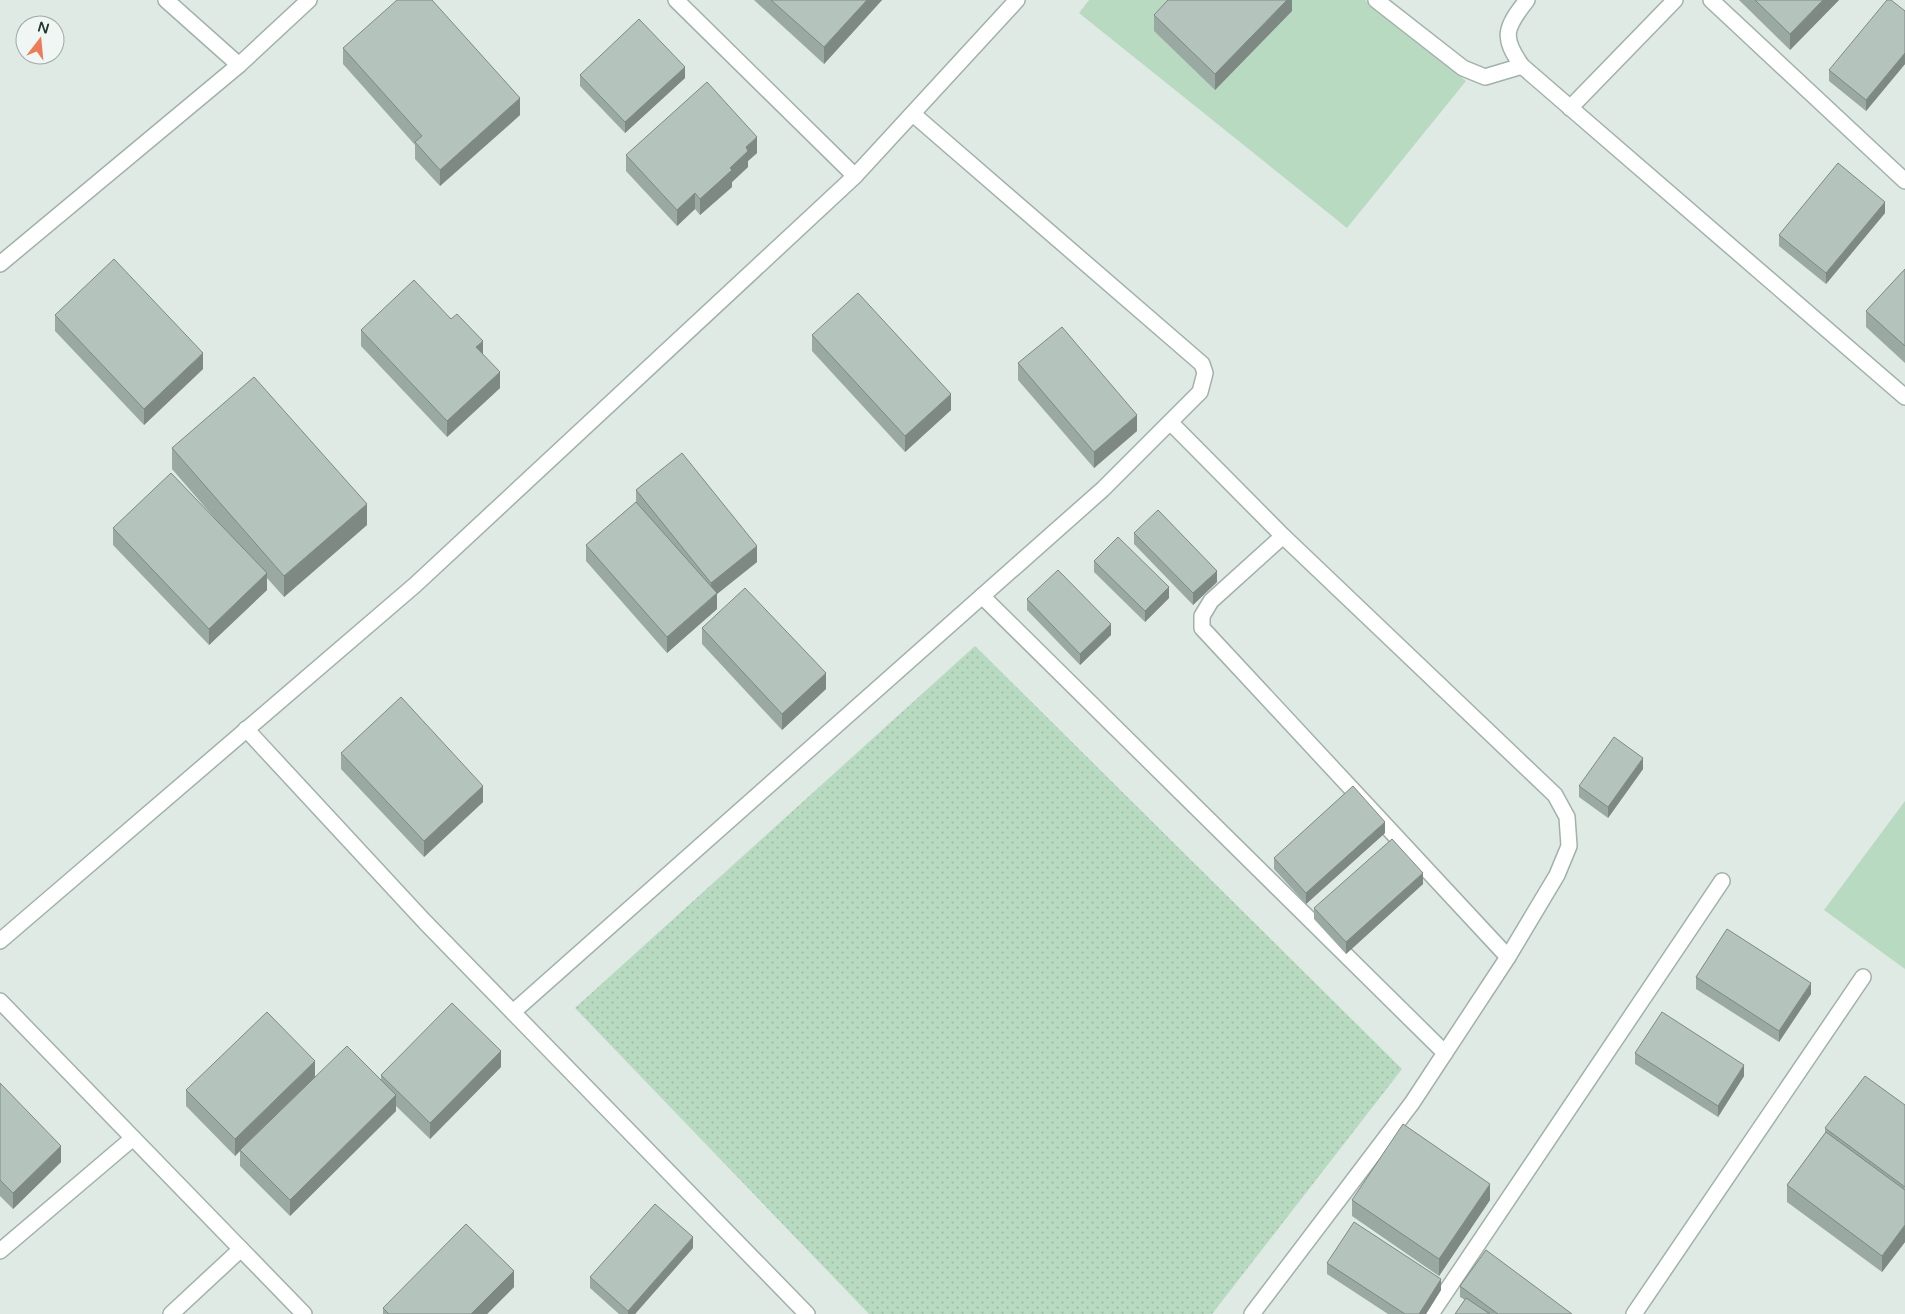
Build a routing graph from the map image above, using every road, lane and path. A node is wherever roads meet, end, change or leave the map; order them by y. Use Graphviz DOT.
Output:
graph roads {
  1 [pos="166,0"];
  2 [pos="309,0"];
  3 [pos="676,0"];
  4 [pos="1017,0"];
  5 [pos="1376,0"];
  6 [pos="1527,0"];
  7 [pos="1675,0"];
  8 [pos="1711,0"];
  9 [pos="238,65"];
  10 [pos="1522,66"];
  11 [pos="1570,108"];
  12 [pos="913,114"];
  13 [pos="855,176"];
  14 [pos="1905,181"];
  15 [pos="0,264"];
  16 [pos="1905,397"];
  17 [pos="1171,423"];
  18 [pos="1283,536"];
  19 [pos="982,596"];
  20 [pos="246,730"];
  21 [pos="1722,881"];
  22 [pos="0,941"];
  23 [pos="1508,957"];
  24 [pos="1864,978"];
  25 [pos="0,1001"];
  26 [pos="513,1012"];
  27 [pos="1445,1053"];
  28 [pos="133,1138"];
  29 [pos="241,1249"];
  30 [pos="0,1251"];
  31 [pos="171,1314"];
  32 [pos="304,1314"];
  33 [pos="808,1314"];
  34 [pos="1252,1314"];
  35 [pos="1431,1314"];
  36 [pos="1634,1314"];
  1 -- 9 [label="street"];
  2 -- 9 [label="street"];
  3 -- 13 [label="street"];
  4 -- 12 [label="street"];
  5 -- 10 [label="street"];
  6 -- 10 [label="street"];
  7 -- 11 [label="street"];
  8 -- 14 [label="street"];
  9 -- 15 [label="street"];
  10 -- 11 [label="street"];
  11 -- 16 [label="street"];
  12 -- 13 [label="street"];
  12 -- 17 [label="street"];
  13 -- 20 [label="street"];
  17 -- 18 [label="street"];
  17 -- 19 [label="street"];
  18 -- 23 [label="street"];
  18 -- 23 [label="street"];
  19 -- 26 [label="street"];
  19 -- 27 [label="street"];
  20 -- 22 [label="street"];
  20 -- 26 [label="street"];
  21 -- 35 [label="street"];
  23 -- 27 [label="street"];
  24 -- 36 [label="street"];
  25 -- 28 [label="street"];
  26 -- 33 [label="street"];
  27 -- 34 [label="street"];
  28 -- 29 [label="street"];
  28 -- 30 [label="street"];
  29 -- 31 [label="street"];
  29 -- 32 [label="street"];
}
